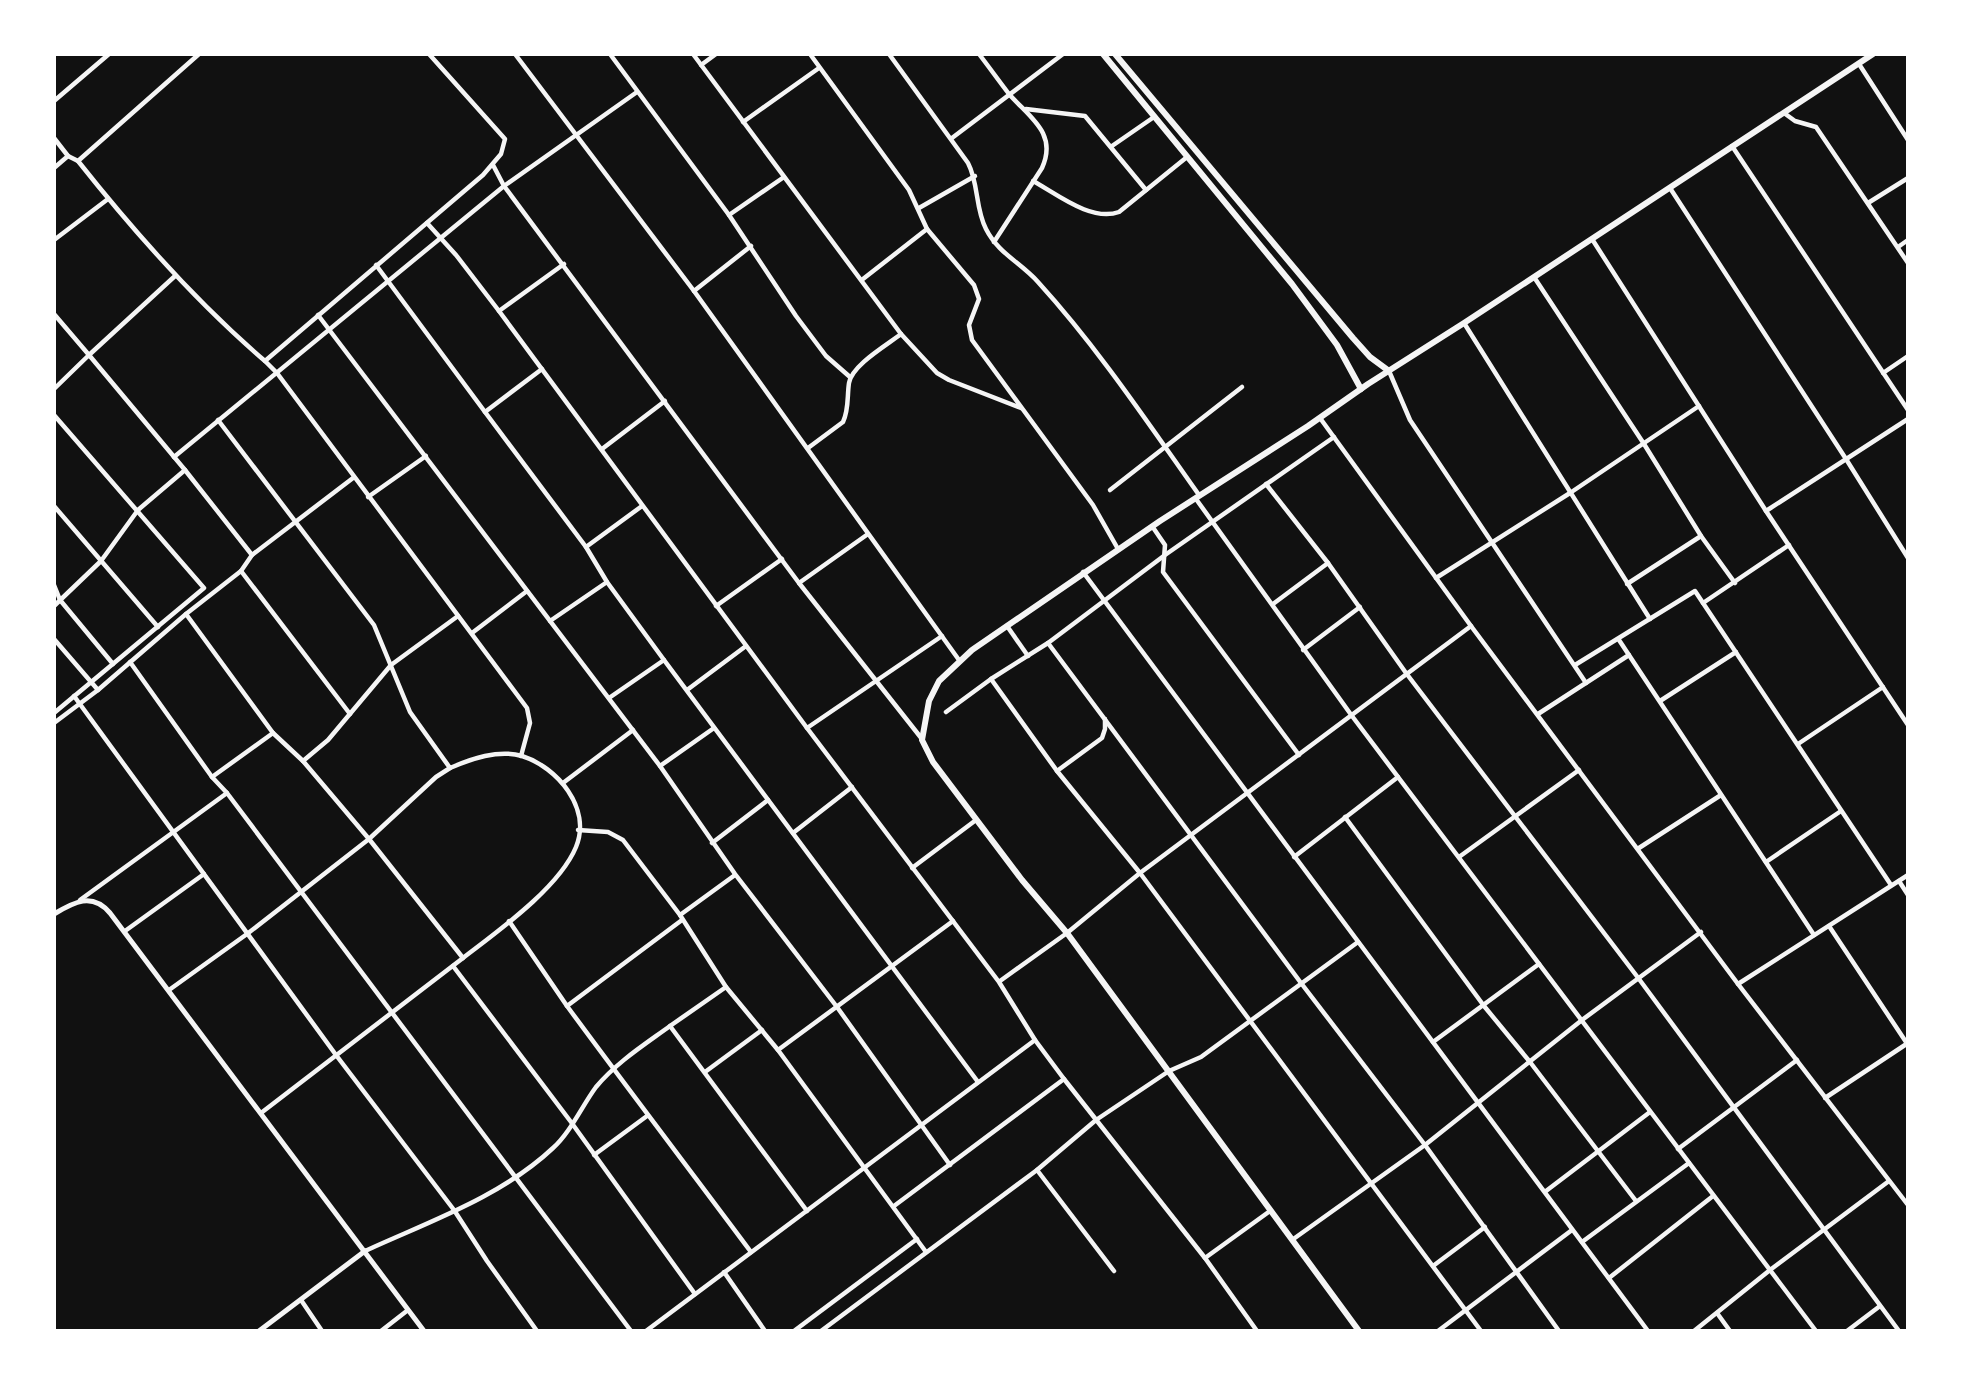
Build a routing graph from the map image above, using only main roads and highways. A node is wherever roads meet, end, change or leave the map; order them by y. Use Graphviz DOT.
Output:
graph roads {
  1 [pos="1103,54"];
  2 [pos="1115,54"];
  3 [pos="1873,54"];
  4 [pos="1175,126"];
  5 [pos="1167,133"];
  6 [pos="1265,234"];
  7 [pos="1256,240"];
  8 [pos="1389,371"];
  9 [pos="1360,388"];
  10 [pos="1359,1331"];
  1 -- 5 [label="main road"];
  2 -- 4 [label="main road"];
  3 -- 8 [label="main road"];
  4 -- 5 [label="main road"];
  4 -- 6 [label="main road"];
  5 -- 7 [label="main road"];
  6 -- 7 [label="main road"];
  6 -- 8 [label="main road"];
  7 -- 9 [label="main road"];
  8 -- 9 [label="main road"];
  9 -- 10 [label="main road"];
}
